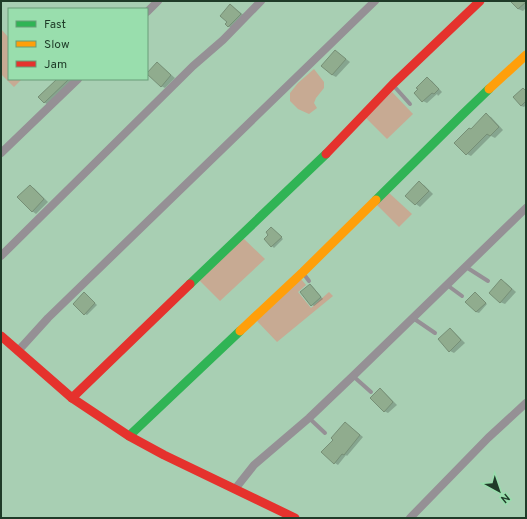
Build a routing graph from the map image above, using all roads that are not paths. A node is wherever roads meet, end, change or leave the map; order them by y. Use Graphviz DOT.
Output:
graph roads {
  1 [pos="158,1"];
  2 [pos="261,1"];
  3 [pos="375,1"];
  4 [pos="480,1"];
  5 [pos="148,11"];
  6 [pos="526,55"];
  7 [pos="77,80"];
  8 [pos="393,84"];
  9 [pos="410,104"];
  10 [pos="1,153"];
  11 [pos="526,208"];
  12 [pos="1,256"];
  13 [pos="466,267"];
  14 [pos="303,272"];
  15 [pos="488,280"];
  16 [pos="309,281"];
  17 [pos="447,285"];
  18 [pos="462,296"];
  19 [pos="413,318"];
  20 [pos="435,333"];
  21 [pos="1,336"];
  22 [pos="18,351"];
  23 [pos="353,376"];
  24 [pos="371,392"];
  25 [pos="72,398"];
  26 [pos="526,403"];
  27 [pos="309,418"];
  28 [pos="325,433"];
  29 [pos="129,436"];
  30 [pos="235,489"];
  31 [pos="295,518"];
  32 [pos="410,518"];
  1 -- 5 [label="street"];
  2 -- 12 [label="street"];
  3 -- 22 [label="street"];
  4 -- 8 [label="street"];
  6 -- 14 [label="street"];
  7 -- 10 [label="street"];
  8 -- 9 [label="lane"];
  8 -- 25 [label="street"];
  11 -- 13 [label="street"];
  13 -- 15 [label="lane"];
  13 -- 17 [label="street"];
  14 -- 16 [label="lane"];
  14 -- 29 [label="street"];
  17 -- 18 [label="lane"];
  17 -- 19 [label="street"];
  19 -- 20 [label="lane"];
  19 -- 23 [label="street"];
  21 -- 22 [label="street"];
  22 -- 25 [label="street"];
  23 -- 24 [label="lane"];
  23 -- 27 [label="street"];
  25 -- 29 [label="street"];
  26 -- 32 [label="street"];
  27 -- 28 [label="lane"];
  27 -- 30 [label="street"];
  29 -- 30 [label="street"];
  30 -- 31 [label="street"];
}
